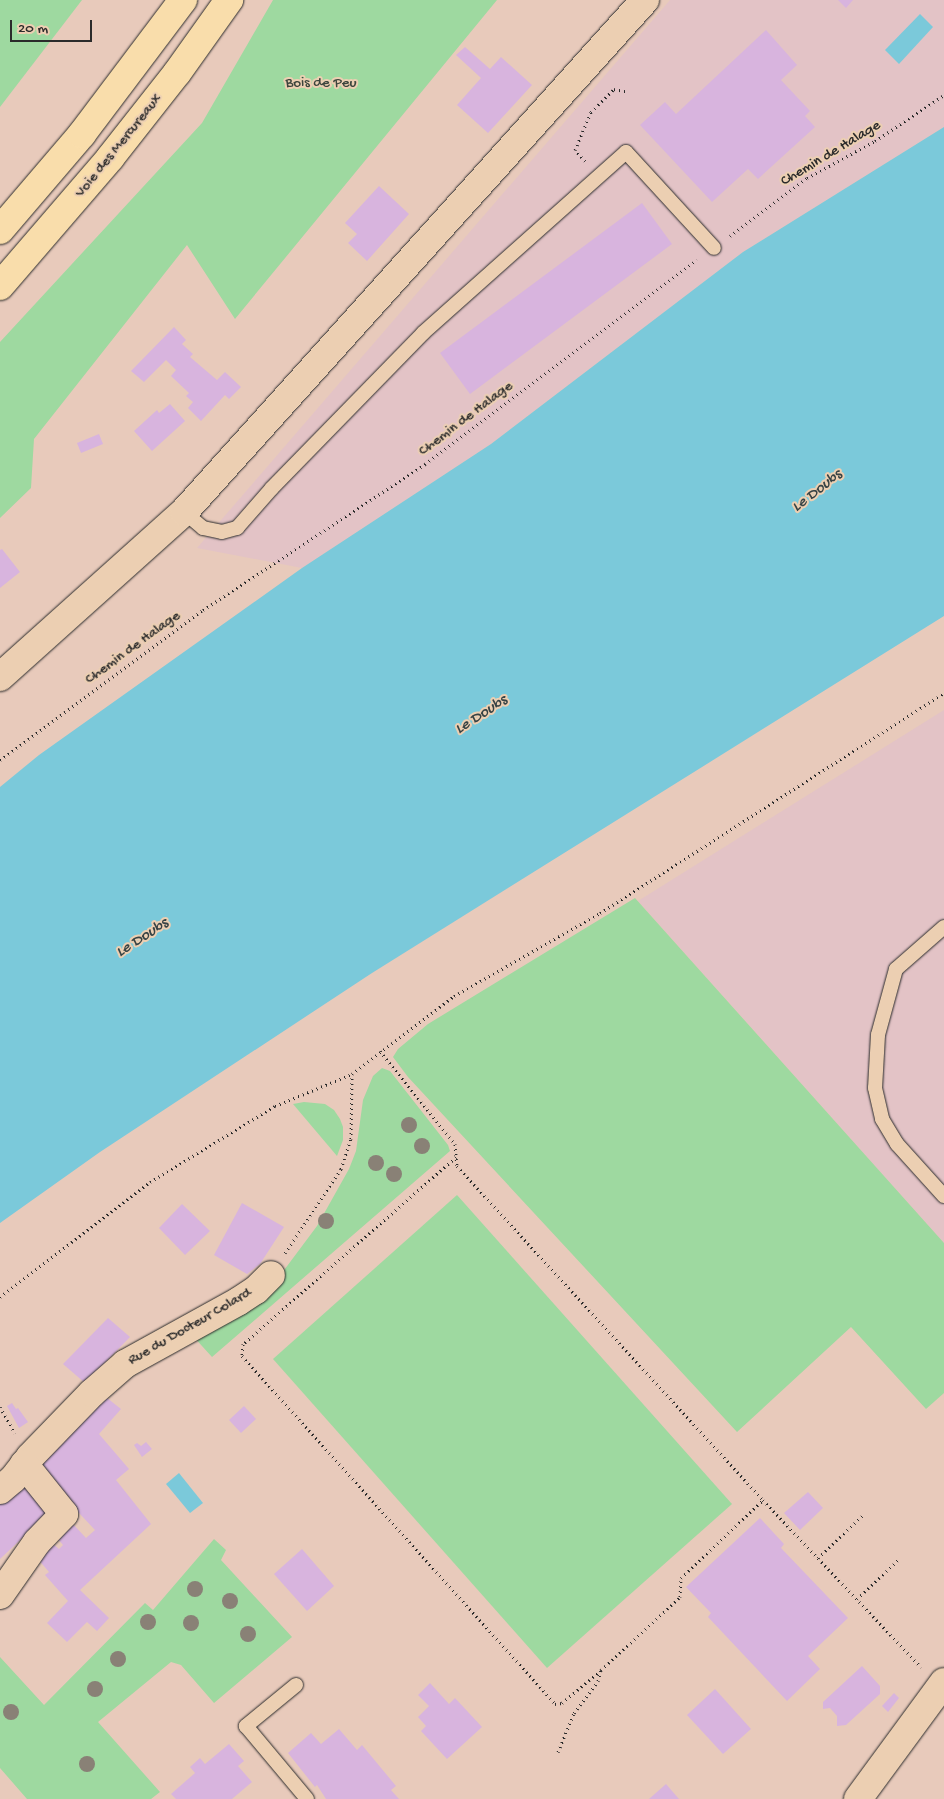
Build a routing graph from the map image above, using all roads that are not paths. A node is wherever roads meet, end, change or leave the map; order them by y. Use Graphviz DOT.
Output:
graph roads {
  1 [pos="183,0"];
  2 [pos="229,0"];
  3 [pos="645,0"];
  4 [pos="0,230"];
  5 [pos="714,248"];
  6 [pos="0,286"];
  7 [pos="184,512"];
  8 [pos="0,677"];
  9 [pos="944,927"];
  10 [pos="944,1196"];
  11 [pos="271,1275"];
  12 [pos="24,1464"];
  13 [pos="0,1490"];
  14 [pos="0,1595"];
  15 [pos="296,1685"];
  16 [pos="942,1685"];
  17 [pos="307,1799"];
  18 [pos="858,1799"];
  1 -- 4 [label="highway"];
  2 -- 6 [label="highway, Voie des Mercureaux"];
  3 -- 7 [label="main road"];
  5 -- 7 [label="lane"];
  7 -- 8 [label="main road"];
  9 -- 10 [label="lane"];
  11 -- 12 [label="main road, Rue du Docteur Colard"];
  12 -- 13 [label="main road, Rue du Docteur Colard"];
  12 -- 14 [label="main road"];
  15 -- 17 [label="lane"];
  16 -- 18 [label="main road"];
}
